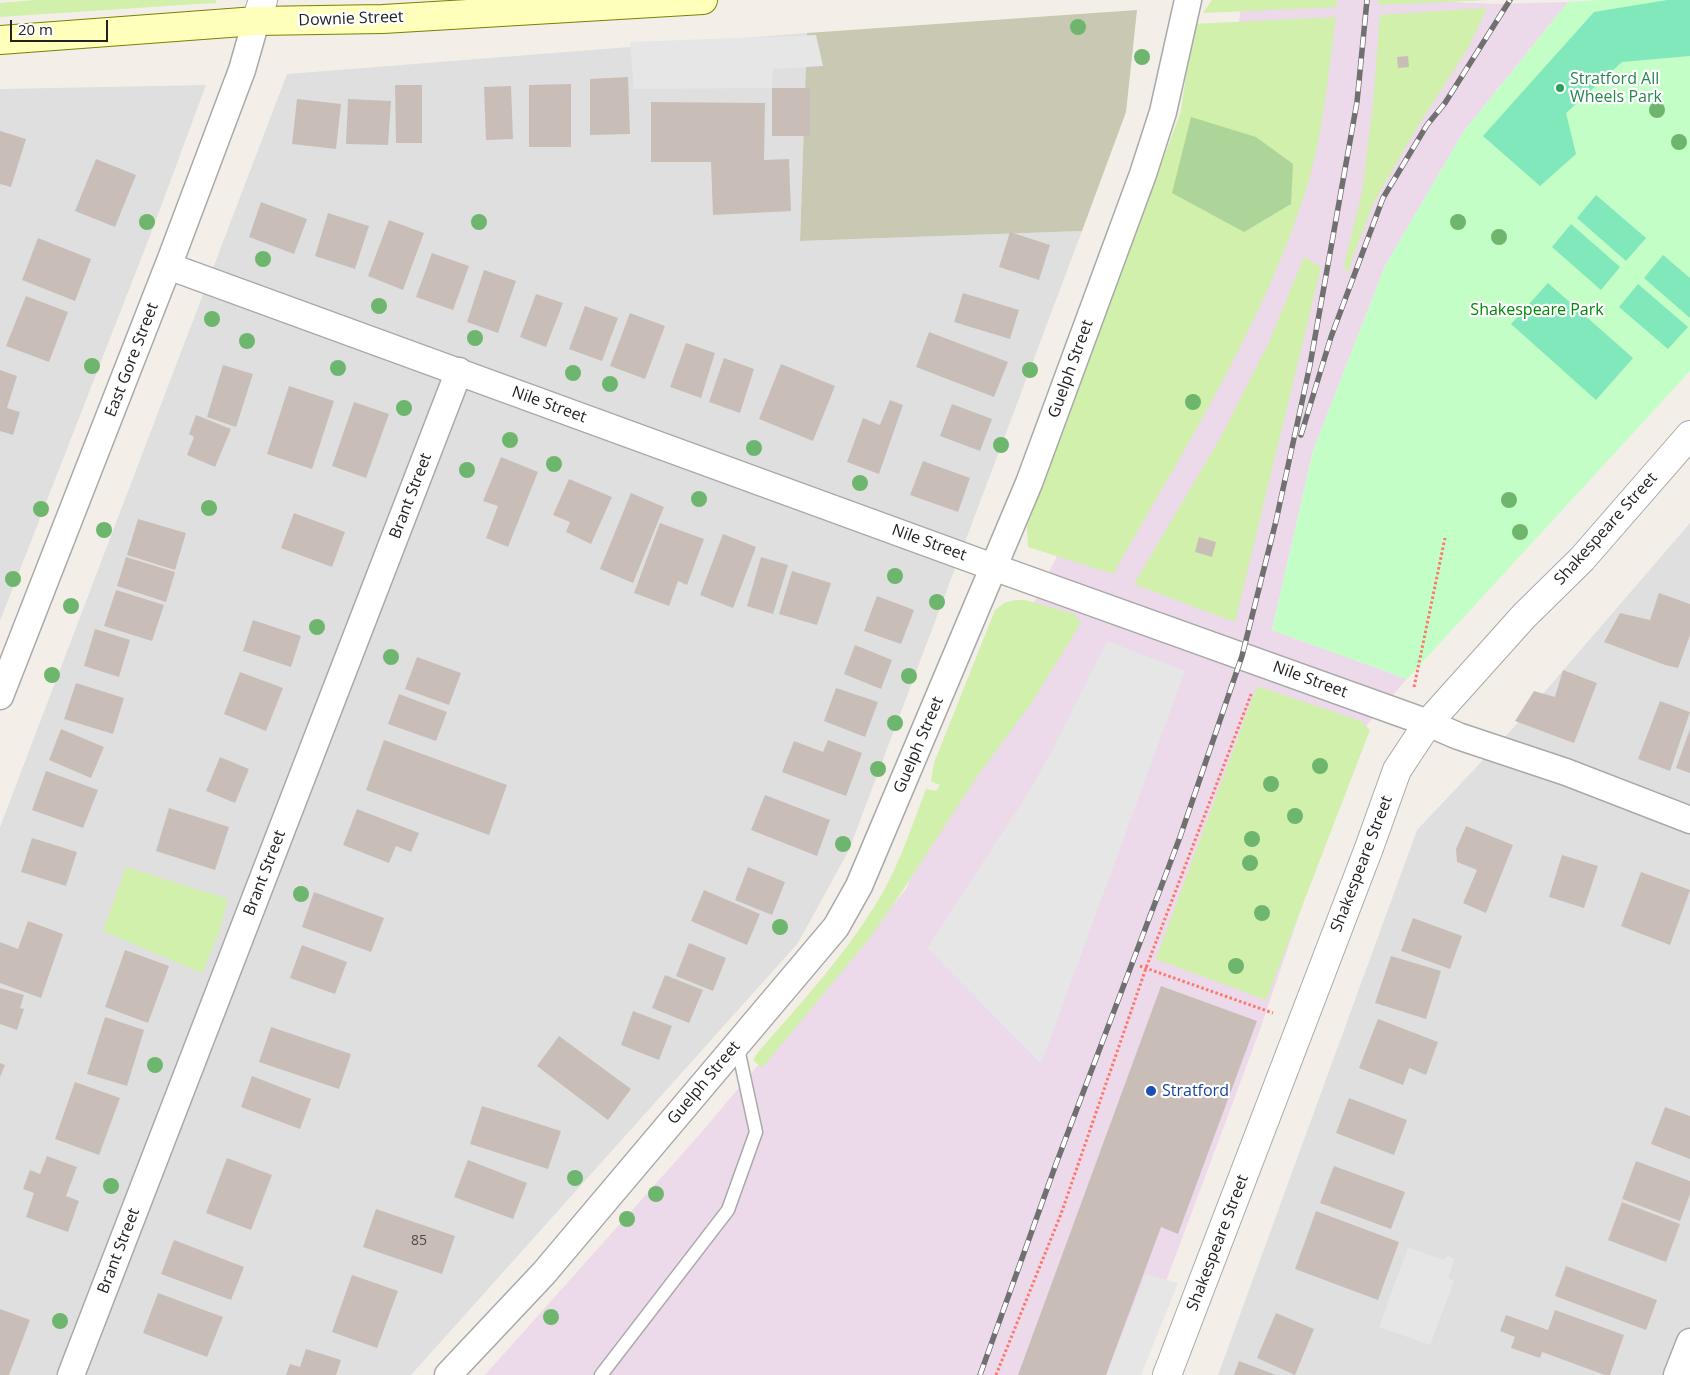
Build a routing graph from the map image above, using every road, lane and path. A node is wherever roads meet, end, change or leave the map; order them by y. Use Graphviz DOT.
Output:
graph roads {
  1 [pos="703,0"];
  2 [pos="1188,0"];
  3 [pos="260,10"];
  4 [pos="0,40"];
  5 [pos="168,266"];
  6 [pos="458,372"];
  7 [pos="1690,435"];
  8 [pos="1445,538"];
  9 [pos="993,567"];
  10 [pos="1263,664"];
  11 [pos="0,696"];
  12 [pos="1417,718"];
  13 [pos="1690,820"];
  14 [pos="1140,966"];
  15 [pos="1146,968"];
  16 [pos="1301,1024"];
  17 [pos="736,1044"];
  18 [pos="1690,1342"];
  19 [pos="71,1375"];
  20 [pos="448,1375"];
  21 [pos="601,1375"];
  22 [pos="996,1375"];
  23 [pos="1167,1375"];
  24 [pos="1677,1375"];
  1 -- 3 [label="main road, Downie Street"];
  2 -- 9 [label="street, Guelph Street"];
  3 -- 4 [label="main road, Downie Street"];
  3 -- 5 [label="street, East Gore Street"];
  5 -- 6 [label="street, Nile Street"];
  5 -- 11 [label="street, East Gore Street"];
  6 -- 9 [label="street, Nile Street"];
  6 -- 19 [label="street, Brant Street"];
  7 -- 12 [label="street, Shakespeare Street"];
  8 -- 12 [label="path"];
  9 -- 10 [label="street, Nile Street"];
  9 -- 17 [label="street, Guelph Street"];
  10 -- 12 [label="street, Nile Street"];
  10 -- 15 [label="path"];
  12 -- 13 [label="street, Nile Street"];
  12 -- 16 [label="street, Shakespeare Street"];
  14 -- 15 [label="path"];
  15 -- 16 [label="path"];
  15 -- 22 [label="path"];
  16 -- 23 [label="street, Shakespeare Street"];
  17 -- 20 [label="street, Guelph Street"];
  17 -- 21 [label="lane"];
  18 -- 24 [label="street"];
}
